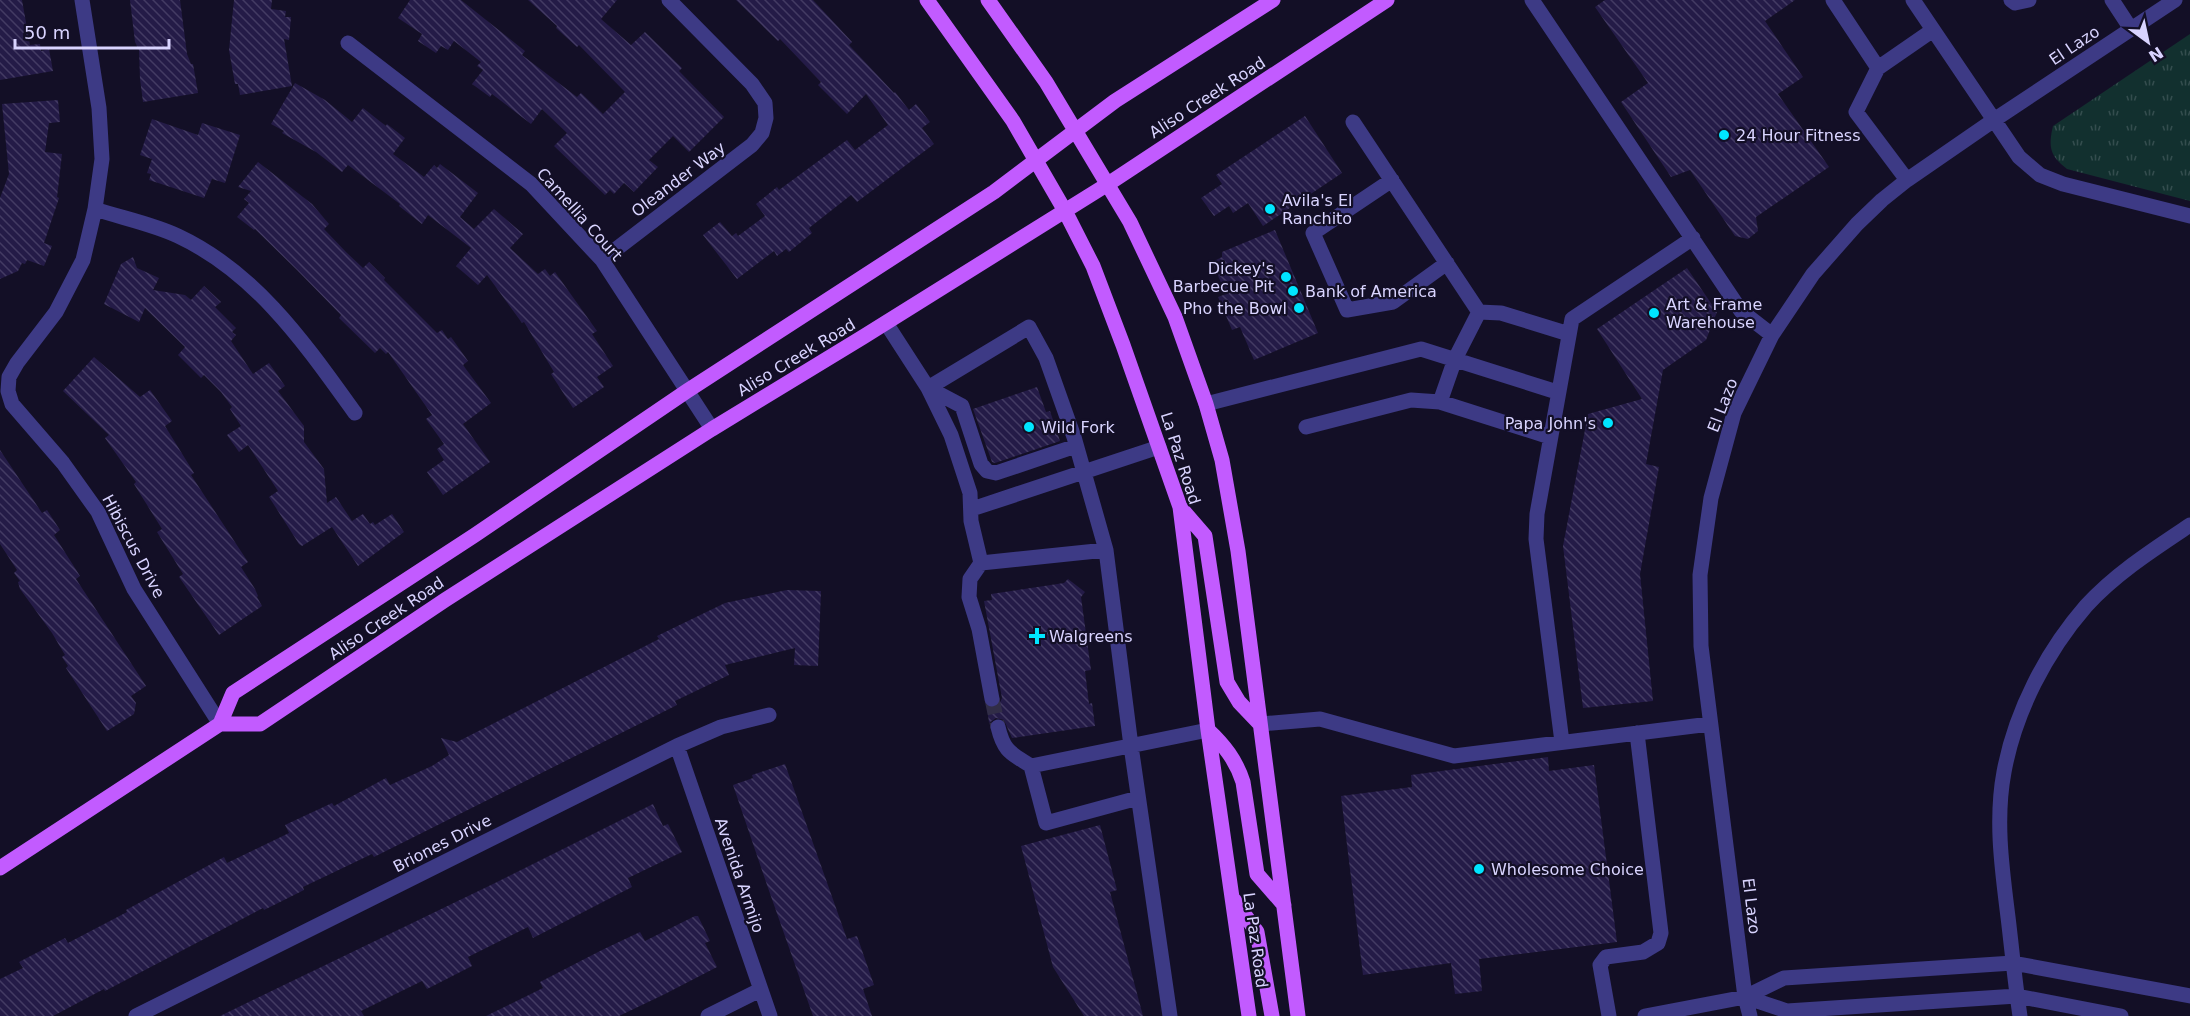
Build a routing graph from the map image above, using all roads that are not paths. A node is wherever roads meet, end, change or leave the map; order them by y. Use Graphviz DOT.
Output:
graph roads {
  1 [pos="82,0"];
  2 [pos="669,0"];
  3 [pos="927,0"];
  4 [pos="988,0"];
  5 [pos="1273,0"];
  6 [pos="1387,0"];
  7 [pos="1532,0"];
  8 [pos="1833,0"];
  9 [pos="2011,0"];
  10 [pos="2029,0"];
  11 [pos="2112,0"];
  12 [pos="2175,0"];
  13 [pos="1916,1"];
  14 [pos="2131,29"];
  15 [pos="1933,30"];
  16 [pos="348,43"];
  17 [pos="1878,68"];
  18 [pos="1994,120"];
  19 [pos="1353,122"];
  20 [pos="1075,131"];
  21 [pos="1036,160"];
  22 [pos="1392,180"];
  23 [pos="1907,180"];
  24 [pos="1108,184"];
  25 [pos="95,209"];
  26 [pos="1065,211"];
  27 [pos="2190,216"];
  28 [pos="1693,238"];
  29 [pos="602,260"];
  30 [pos="1447,263"];
  31 [pos="1479,312"];
  32 [pos="886,323"];
  33 [pos="1569,334"];
  34 [pos="1772,335"];
  35 [pos="1455,358"];
  36 [pos="928,388"];
  37 [pos="687,391"];
  38 [pos="1557,392"];
  39 [pos="1440,402"];
  40 [pos="1206,404"];
  41 [pos="355,413"];
  42 [pos="1306,427"];
  43 [pos="712,429"];
  44 [pos="1550,437"];
  45 [pos="1076,446"];
  46 [pos="1160,447"];
  47 [pos="1083,471"];
  48 [pos="1180,507"];
  49 [pos="972,509"];
  50 [pos="2190,525"];
  51 [pos="1106,550"];
  52 [pos="981,563"];
  53 [pos="992,699"];
  54 [pos="769,715"];
  55 [pos="220,724"];
  56 [pos="1260,724"];
  57 [pos="1710,724"];
  58 [pos="998,727"];
  59 [pos="1208,730"];
  60 [pos="1637,733"];
  61 [pos="1562,742"];
  62 [pos="677,746"];
  63 [pos="1131,746"];
  64 [pos="1031,766"];
  65 [pos="1138,798"];
  66 [pos="0,868"];
  67 [pos="1233,897"];
  68 [pos="1284,905"];
  69 [pos="2013,963"];
  70 [pos="760,990"];
  71 [pos="2017,996"];
  72 [pos="2190,996"];
  73 [pos="1745,997"];
  74 [pos="136,1016"];
  75 [pos="708,1016"];
  76 [pos="770,1016"];
  77 [pos="1170,1016"];
  78 [pos="1248,1016"];
  79 [pos="1272,1016"];
  80 [pos="1298,1016"];
  81 [pos="1609,1016"];
  82 [pos="1645,1016"];
  83 [pos="1750,1016"];
  84 [pos="2020,1016"];
  85 [pos="2121,1016"];
  1 -- 25 [label="street"];
  2 -- 29 [label="street, Oleander Way"];
  3 -- 21 [label="main road, La Paz Road"];
  4 -- 20 [label="main road, La Paz Road"];
  5 -- 20 [label="main road, Aliso Creek Road"];
  6 -- 24 [label="main road, Aliso Creek Road"];
  7 -- 28 [label="street"];
  8 -- 17 [label="street"];
  9 -- 10 [label="street"];
  11 -- 14 [label="street"];
  12 -- 14 [label="street, El Lazo"];
  13 -- 15 [label="street"];
  14 -- 18 [label="street, El Lazo"];
  15 -- 17 [label="street"];
  15 -- 18 [label="street"];
  16 -- 29 [label="street, Camellia Court"];
  17 -- 23 [label="street"];
  18 -- 23 [label="street, El Lazo"];
  18 -- 27 [label="street"];
  19 -- 22 [label="street"];
  20 -- 21 [label="main road, Aliso Creek Road"];
  20 -- 24 [label="main road, La Paz Road"];
  21 -- 26 [label="main road, La Paz Road"];
  21 -- 37 [label="main road, Aliso Creek Road"];
  22 -- 30 [label="street"];
  22 -- 30 [label="street"];
  23 -- 34 [label="street, El Lazo"];
  24 -- 26 [label="main road, Aliso Creek Road"];
  24 -- 40 [label="main road, La Paz Road"];
  25 -- 41 [label="street"];
  25 -- 55 [label="street, Hibiscus Drive"];
  26 -- 32 [label="main road, Aliso Creek Road"];
  26 -- 46 [label="main road, La Paz Road"];
  28 -- 33 [label="street"];
  28 -- 34 [label="street"];
  29 -- 37 [label="street, Camellia Court"];
  30 -- 31 [label="street"];
  31 -- 33 [label="street"];
  31 -- 35 [label="street"];
  32 -- 36 [label="street"];
  32 -- 43 [label="main road, Aliso Creek Road"];
  33 -- 38 [label="street"];
  34 -- 57 [label="street, El Lazo"];
  35 -- 38 [label="street"];
  35 -- 39 [label="street"];
  35 -- 40 [label="street"];
  36 -- 45 [label="street"];
  36 -- 45 [label="street"];
  36 -- 49 [label="street"];
  37 -- 43 [label="street, Camellia Court"];
  37 -- 55 [label="main road, Aliso Creek Road"];
  38 -- 44 [label="street"];
  39 -- 42 [label="street"];
  39 -- 44 [label="street"];
  40 -- 56 [label="main road, La Paz Road"];
  43 -- 55 [label="main road, Aliso Creek Road"];
  44 -- 61 [label="street"];
  45 -- 47 [label="street"];
  46 -- 47 [label="street"];
  46 -- 48 [label="main road, La Paz Road"];
  47 -- 49 [label="street"];
  47 -- 51 [label="street"];
  48 -- 56 [label="main road"];
  48 -- 59 [label="main road, La Paz Road"];
  49 -- 52 [label="street"];
  50 -- 69 [label="street"];
  51 -- 52 [label="street"];
  51 -- 63 [label="street"];
  52 -- 53 [label="street"];
  54 -- 62 [label="street, Briones Drive"];
  55 -- 66 [label="main road"];
  56 -- 61 [label="street"];
  56 -- 68 [label="main road, La Paz Road"];
  57 -- 60 [label="street"];
  57 -- 73 [label="street, El Lazo"];
  58 -- 64 [label="street"];
  59 -- 63 [label="street"];
  59 -- 67 [label="main road, La Paz Road"];
  59 -- 68 [label="main road"];
  60 -- 61 [label="street"];
  60 -- 81 [label="street"];
  62 -- 70 [label="street, Avenida Armijo"];
  62 -- 74 [label="street, Briones Drive"];
  63 -- 64 [label="street"];
  63 -- 65 [label="street"];
  64 -- 65 [label="street"];
  65 -- 77 [label="street"];
  67 -- 78 [label="main road, La Paz Road"];
  67 -- 79 [label="main road"];
  68 -- 80 [label="main road, La Paz Road"];
  69 -- 71 [label="street"];
  69 -- 72 [label="street"];
  69 -- 73 [label="street"];
  70 -- 75 [label="street"];
  70 -- 76 [label="street, Avenida Armijo"];
  71 -- 73 [label="street"];
  71 -- 84 [label="street"];
  71 -- 85 [label="street"];
  73 -- 82 [label="street"];
  73 -- 83 [label="street, El Lazo"];
}
